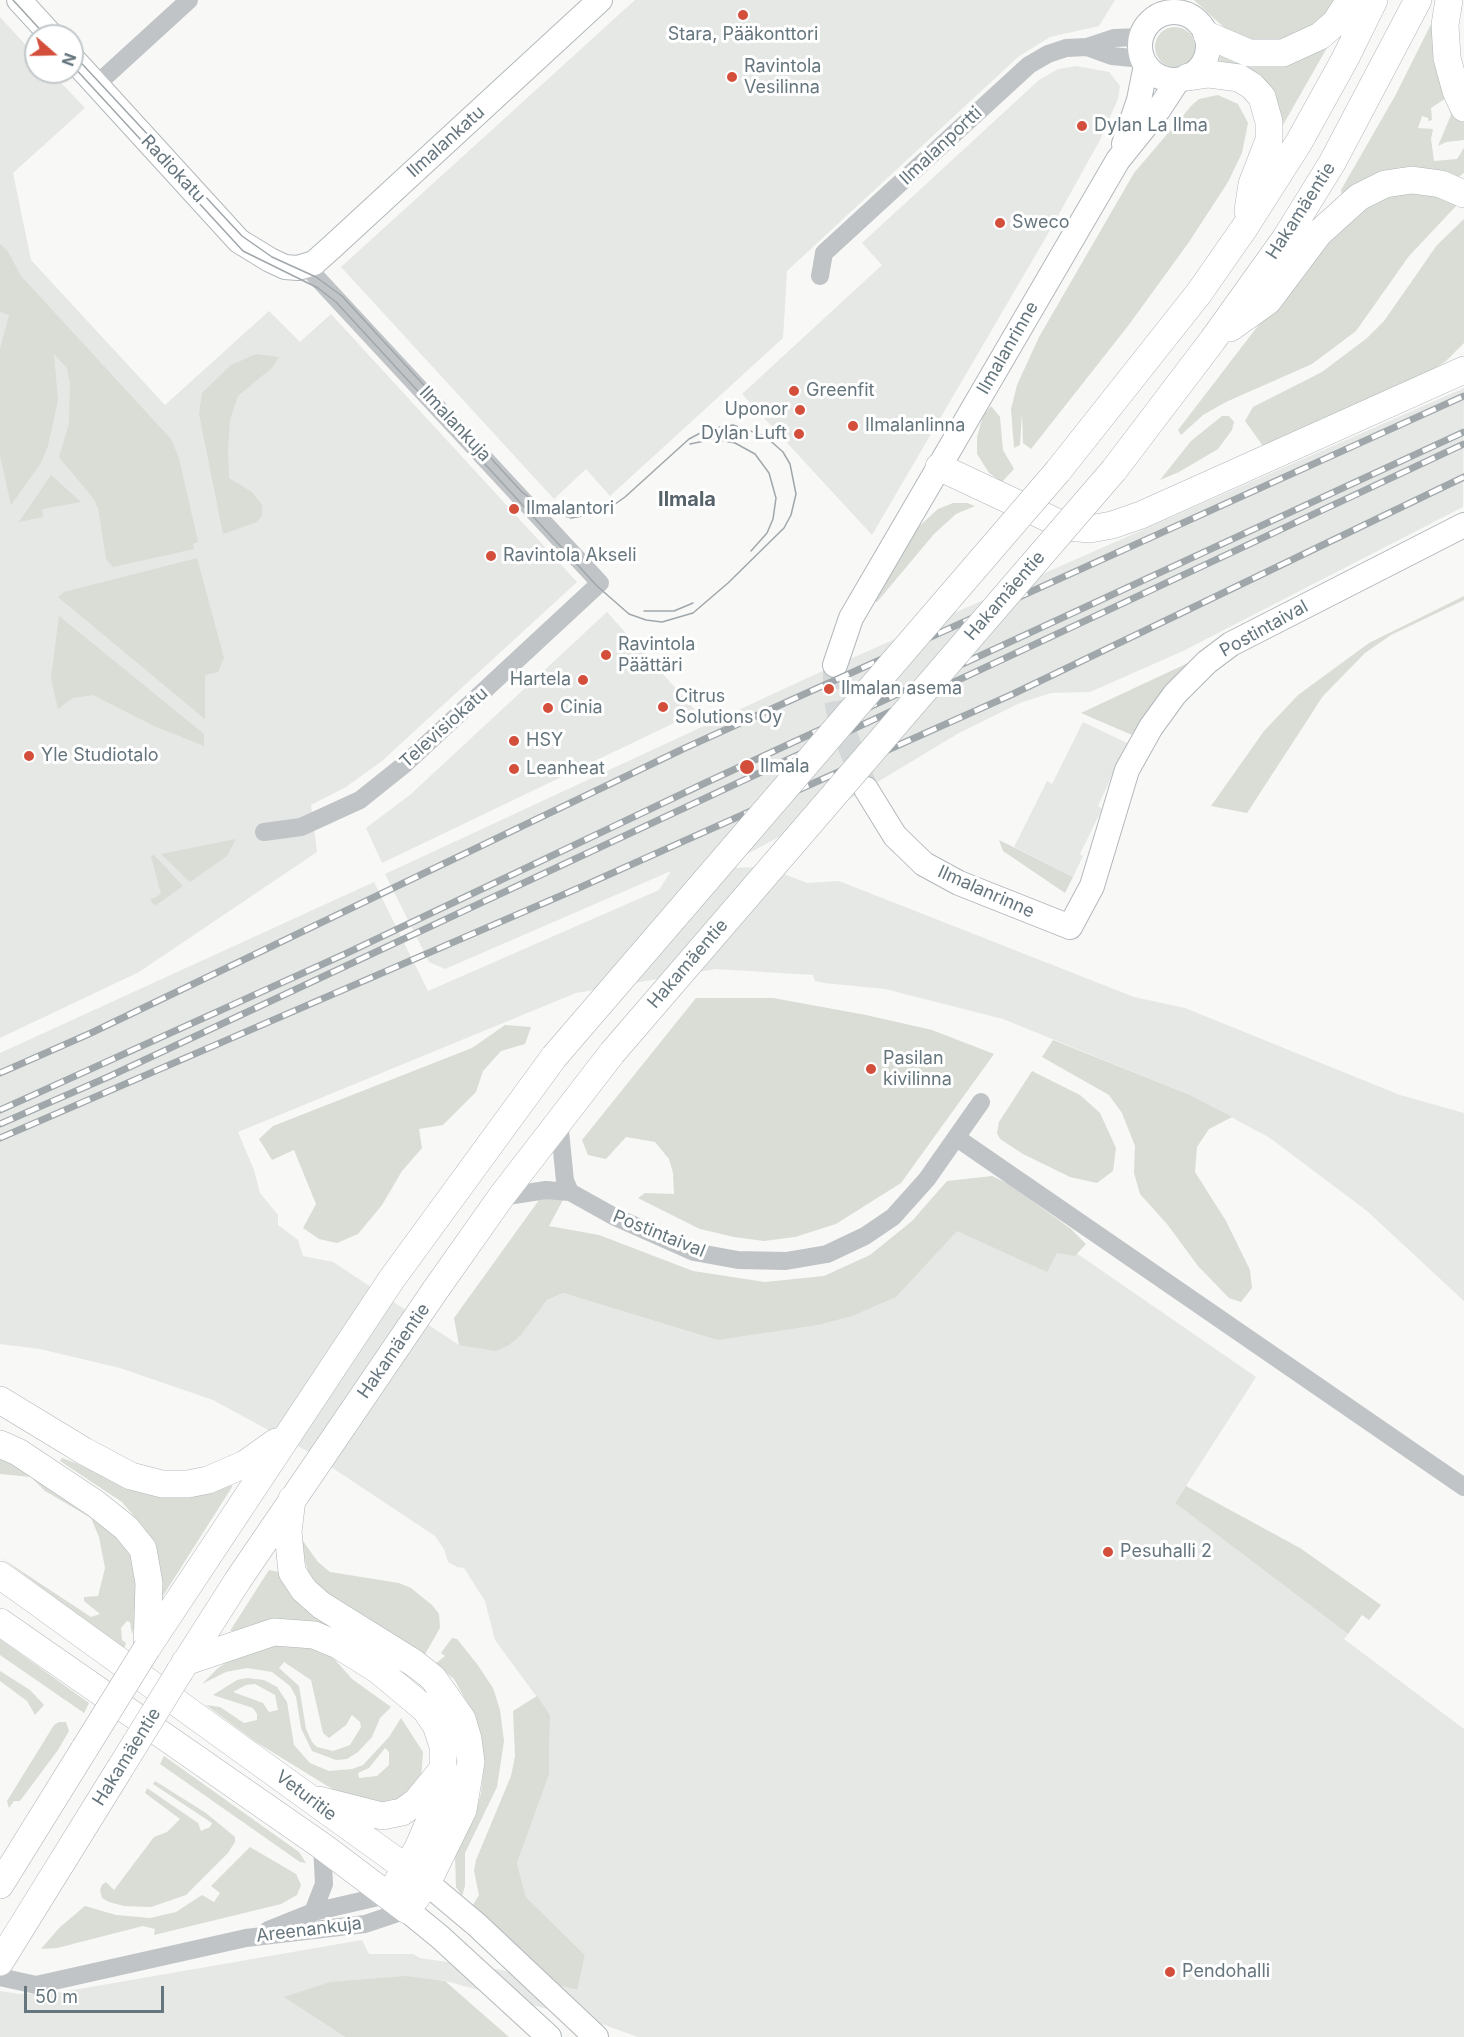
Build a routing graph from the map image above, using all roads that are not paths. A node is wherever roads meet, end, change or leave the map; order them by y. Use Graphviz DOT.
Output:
graph roads {
  1 [pos="19,0"];
  2 [pos="189,0"];
  3 [pos="600,0"];
  4 [pos="1350,0"];
  5 [pos="1374,0"];
  6 [pos="1418,0"];
  7 [pos="1449,0"];
  8 [pos="1179,6"];
  9 [pos="41,24"];
  10 [pos="1207,35"];
  11 [pos="1146,36"];
  12 [pos="84,72"];
  13 [pos="1183,78"];
  14 [pos="96,85"];
  15 [pos="1464,108"];
  16 [pos="1118,160"];
  17 [pos="1459,191"];
  18 [pos="1245,227"];
  19 [pos="296,267"];
  20 [pos="820,276"];
  21 [pos="1212,341"];
  22 [pos="1464,357"];
  23 [pos="1464,370"];
  24 [pos="1418,389"];
  25 [pos="939,467"];
  26 [pos="1464,525"];
  27 [pos="600,583"];
  28 [pos="835,665"];
  29 [pos="866,789"];
  30 [pos="264,832"];
  31 [pos="1071,927"];
  32 [pos="981,1102"];
  33 [pos="559,1121"];
  34 [pos="957,1138"];
  35 [pos="570,1192"];
  36 [pos="501,1197"];
  37 [pos="0,1400"];
  38 [pos="0,1444"];
  39 [pos="254,1469"];
  40 [pos="1464,1487"];
  41 [pos="294,1496"];
  42 [pos="0,1575"];
  43 [pos="0,1622"];
  44 [pos="147,1648"];
  45 [pos="182,1666"];
  46 [pos="443,1769"];
  47 [pos="315,1800"];
  48 [pos="322,1846"];
  49 [pos="417,1875"];
  50 [pos="0,1885"];
  51 [pos="397,1902"];
  52 [pos="313,1912"];
  53 [pos="246,1938"];
  54 [pos="5,1953"];
  55 [pos="0,1977"];
  56 [pos="549,2037"];
  57 [pos="596,2037"];
  1 -- 9 [label="street"];
  2 -- 14 [label="street"];
  3 -- 19 [label="street, Ilmalankatu"];
  4 -- 10 [label="main road"];
  5 -- 18 [label="main road"];
  6 -- 21 [label="main road, Hakamäentie"];
  7 -- 15 [label="main road"];
  8 -- 10 [label="street"];
  8 -- 11 [label="street"];
  10 -- 13 [label="street"];
  11 -- 13 [label="street"];
  11 -- 16 [label="street, Ilmalanrinne"];
  11 -- 20 [label="street, Ilmalanportti"];
  12 -- 14 [label="street, Radiokatu"];
  13 -- 16 [label="street, Ilmalanrinne"];
  13 -- 18 [label="main road"];
  14 -- 19 [label="street, Radiokatu"];
  16 -- 25 [label="street, Ilmalanrinne"];
  17 -- 21 [label="main road"];
  18 -- 39 [label="main road, bridge"];
  19 -- 27 [label="street, Ilmalankuja"];
  21 -- 33 [label="main road, Hakamäentie, bridge"];
  22 -- 24 [label="main road"];
  23 -- 24 [label="main road"];
  24 -- 25 [label="main road"];
  25 -- 28 [label="street, Ilmalanrinne"];
  26 -- 31 [label="street, Postintaival"];
  27 -- 30 [label="street, Televisiokatu"];
  29 -- 31 [label="street, Ilmalanrinne"];
  32 -- 34 [label="street, Postintaival"];
  33 -- 35 [label="street"];
  33 -- 36 [label="main road, Hakamäentie"];
  34 -- 35 [label="street, Postintaival"];
  34 -- 40 [label="street"];
  35 -- 36 [label="street"];
  36 -- 41 [label="main road, Hakamäentie"];
  37 -- 39 [label="main road"];
  38 -- 44 [label="main road"];
  39 -- 44 [label="main road"];
  41 -- 45 [label="main road, Hakamäentie"];
  41 -- 49 [label="main road"];
  42 -- 47 [label="main road, Veturitie"];
  43 -- 48 [label="main road, Veturitie"];
  44 -- 50 [label="main road, bridge"];
  45 -- 46 [label="main road"];
  45 -- 54 [label="main road, Hakamäentie, bridge"];
  46 -- 47 [label="main road"];
  46 -- 49 [label="main road"];
  47 -- 49 [label="main road, Veturitie"];
  48 -- 51 [label="main road, Veturitie"];
  48 -- 52 [label="street, Areenankuja"];
  49 -- 51 [label="main road"];
  49 -- 57 [label="street, Veturitie"];
  51 -- 52 [label="street, Areenankuja"];
  51 -- 53 [label="street, Areenankuja"];
  51 -- 56 [label="street, Veturitie"];
  52 -- 53 [label="street, Areenankuja"];
  53 -- 55 [label="street, Areenankuja"];
}
